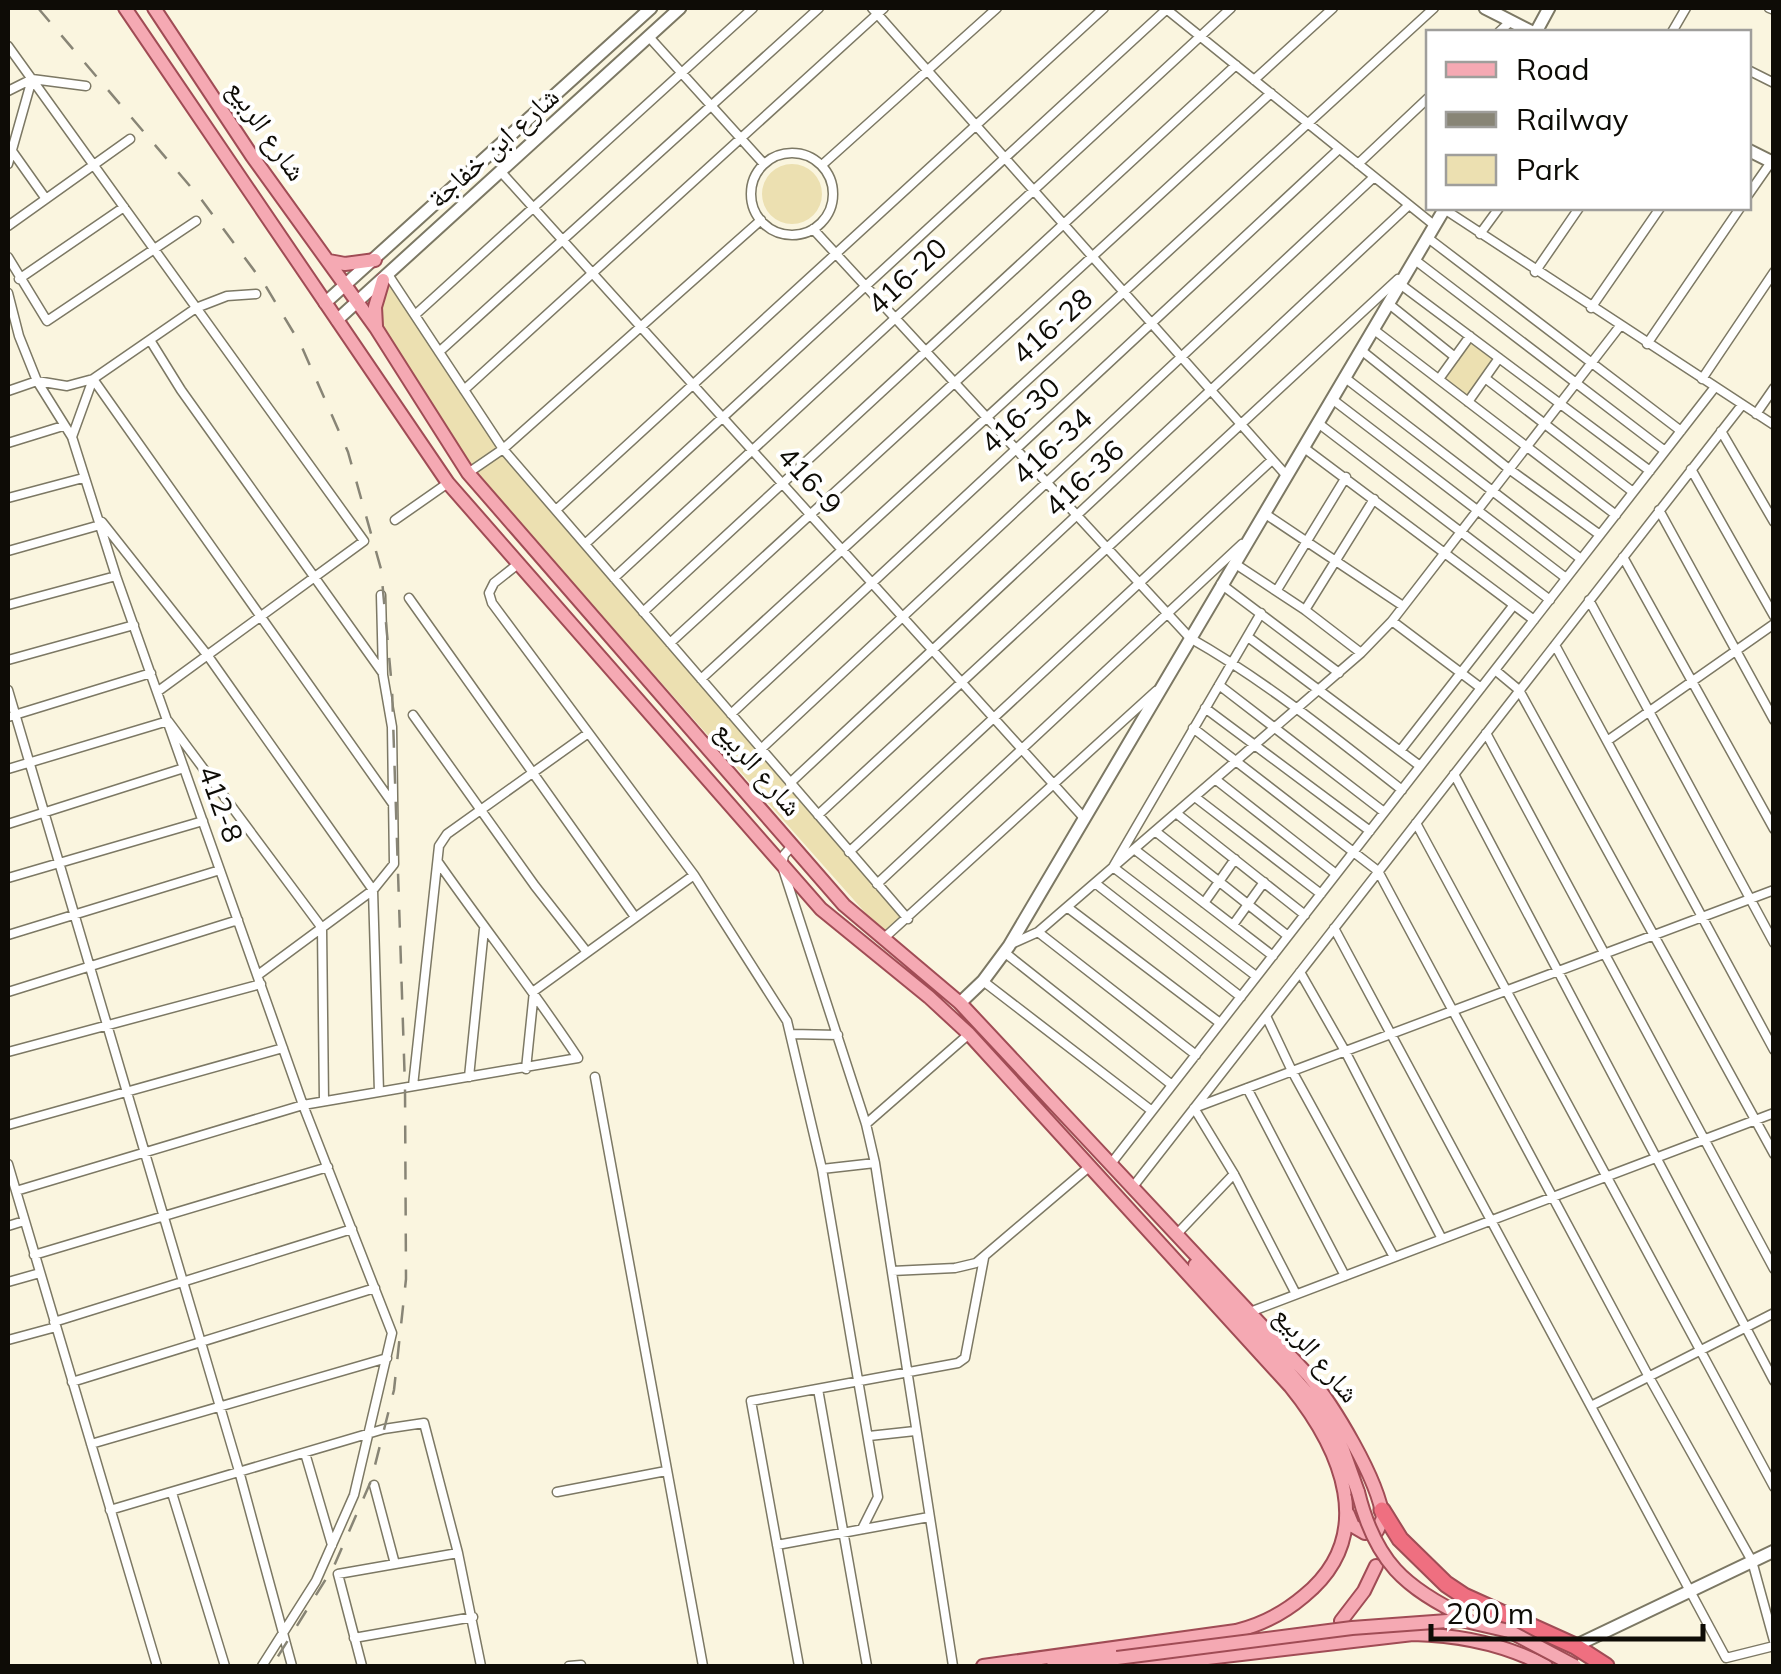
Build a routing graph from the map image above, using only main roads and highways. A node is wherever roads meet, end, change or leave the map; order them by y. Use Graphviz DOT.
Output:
graph roads {
  1 [pos="124,8"];
  2 [pos="154,8"];
  3 [pos="329,260"];
  4 [pos="375,260"];
  5 [pos="386,278"];
  6 [pos="376,328"];
  7 [pos="1180,1240"];
  8 [pos="1345,1507"];
  9 [pos="1378,1528"];
  10 [pos="1376,1566"];
  11 [pos="1341,1621"];
  12 [pos="1480,1623"];
  13 [pos="1187,1638"];
  14 [pos="1320,1638"];
  15 [pos="1300,1645"];
  16 [pos="1190,1659"];
  17 [pos="984,1666"];
  18 [pos="1053,1666"];
  19 [pos="1139,1666"];
  20 [pos="1546,1666"];
  21 [pos="1575,1666"];
  22 [pos="1606,1666"];
  1 -- 8 [label="main road, شارع الربيع"];
  2 -- 3 [label="main road, شارع الربيع"];
  3 -- 4 [label="main road"];
  3 -- 6 [label="main road, شارع الربيع"];
  5 -- 6 [label="main road"];
  6 -- 7 [label="main road, شارع الربيع"];
  7 -- 9 [label="main road, شارع الربيع"];
  7 -- 12 [label="main road, bridge"];
  8 -- 9 [label="main road"];
  8 -- 13 [label="main road"];
  9 -- 22 [label="highway"];
  10 -- 11 [label="main road"];
  12 -- 18 [label="main road, bridge"];
  12 -- 21 [label="main road, bridge"];
  13 -- 16 [label="main road"];
  13 -- 17 [label="main road"];
  14 -- 15 [label="main road"];
  15 -- 16 [label="main road"];
  15 -- 20 [label="main road"];
  16 -- 19 [label="main road"];
}
